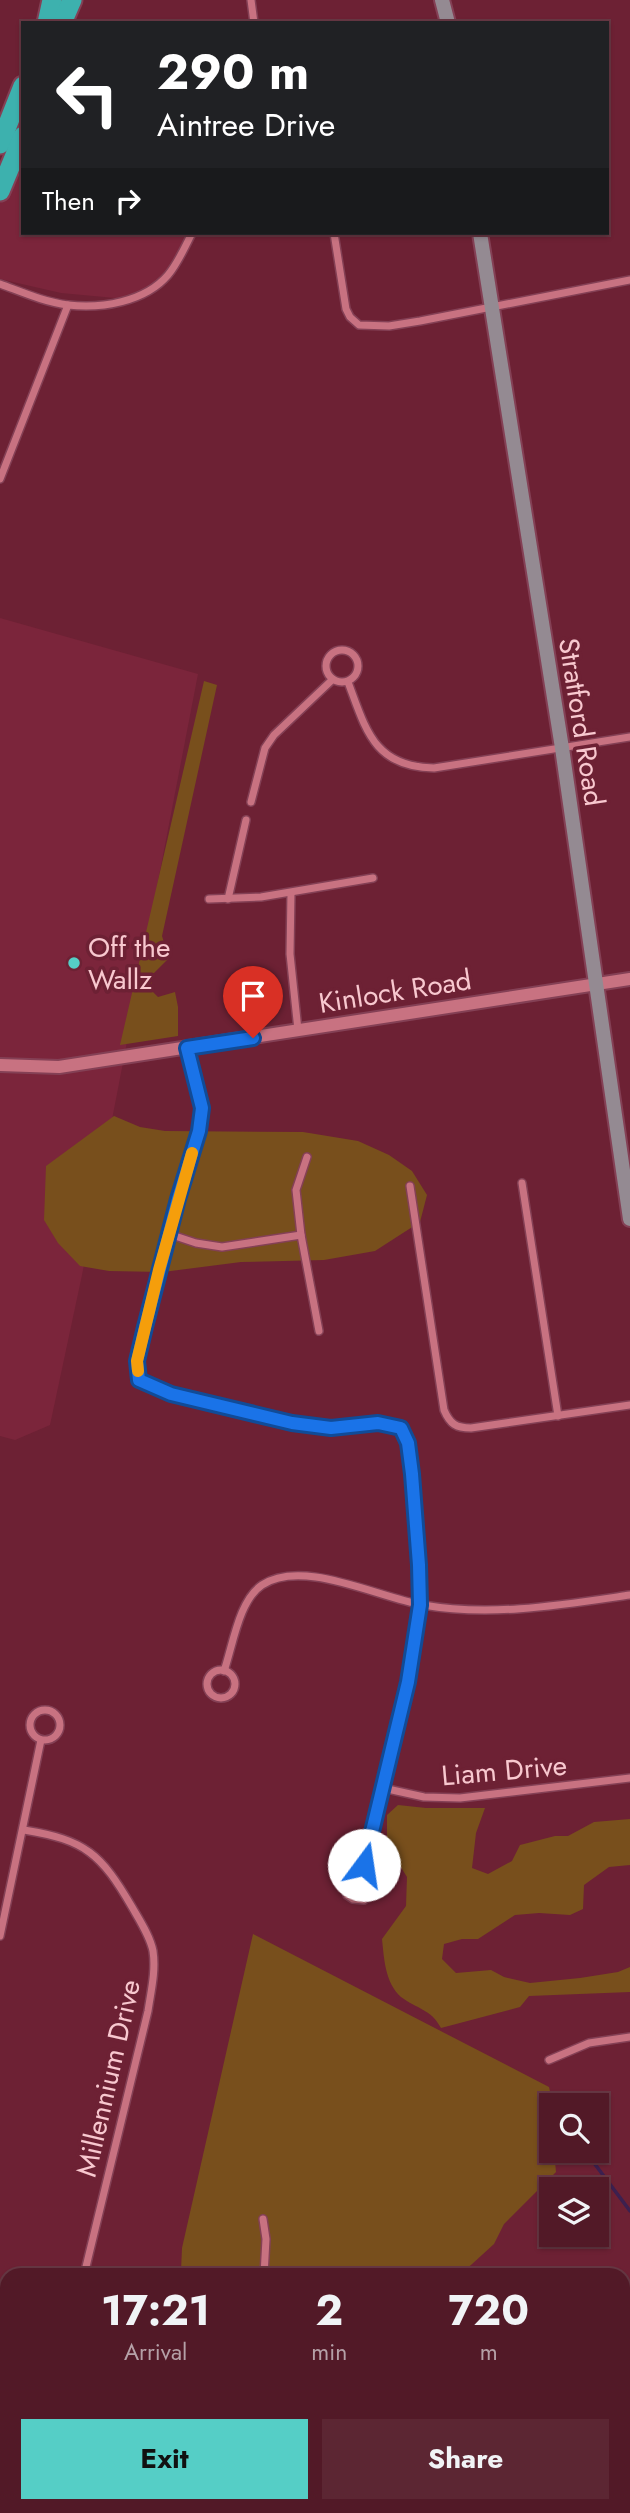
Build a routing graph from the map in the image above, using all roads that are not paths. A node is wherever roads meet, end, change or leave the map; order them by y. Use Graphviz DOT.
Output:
graph roads {
  1 [pos="52,0"];
  2 [pos="72,0"];
  3 [pos="251,0"];
  4 [pos="442,0"];
  5 [pos="47,21"];
  6 [pos="62,21"];
  7 [pos="254,21"];
  8 [pos="447,21"];
  9 [pos="21,91"];
  10 [pos="21,140"];
  11 [pos="0,144"];
  12 [pos="0,191"];
  13 [pos="191,235"];
  14 [pos="334,235"];
  15 [pos="480,235"];
  16 [pos="630,280"];
  17 [pos="0,284"];
  18 [pos="68,305"];
  19 [pos="490,307"];
  20 [pos="0,479"];
  21 [pos="332,680"];
  22 [pos="348,682"];
  23 [pos="630,737"];
  24 [pos="562,748"];
  25 [pos="251,802"];
  26 [pos="246,820"];
  27 [pos="373,877"];
  28 [pos="290,893"];
  29 [pos="209,899"];
  30 [pos="228,899"];
  31 [pos="630,979"];
  32 [pos="596,985"];
  33 [pos="298,1031"];
  34 [pos="187,1048"];
  35 [pos="0,1065"];
  36 [pos="307,1157"];
  37 [pos="522,1183"];
  38 [pos="410,1186"];
  39 [pos="630,1219"];
  40 [pos="169,1234"];
  41 [pos="301,1235"];
  42 [pos="319,1331"];
  43 [pos="630,1405"];
  44 [pos="558,1416"];
  45 [pos="630,1595"];
  46 [pos="420,1605"];
  47 [pos="224,1671"];
  48 [pos="41,1740"];
  49 [pos="630,1778"];
  50 [pos="383,1788"];
  51 [pos="24,1830"];
  52 [pos="364,1865"];
  53 [pos="0,1936"];
  54 [pos="630,2037"];
  55 [pos="549,2060"];
  56 [pos="263,2219"];
  57 [pos="86,2268"];
  58 [pos="264,2268"];
  1 -- 5 [label="highway"];
  2 -- 6 [label="highway"];
  3 -- 7 [label="street"];
  4 -- 8 [label="main road"];
  9 -- 11 [label="highway"];
  10 -- 12 [label="highway"];
  13 -- 18 [label="street"];
  14 -- 19 [label="street"];
  15 -- 19 [label="main road, Stratford Road"];
  16 -- 19 [label="street"];
  17 -- 18 [label="street"];
  18 -- 20 [label="street"];
  19 -- 24 [label="main road, Stratford Road"];
  21 -- 22 [label="street"];
  21 -- 22 [label="street"];
  21 -- 25 [label="street"];
  22 -- 24 [label="street"];
  23 -- 24 [label="street"];
  24 -- 32 [label="main road, Stratford Road"];
  26 -- 30 [label="street"];
  27 -- 28 [label="street"];
  28 -- 30 [label="street"];
  28 -- 33 [label="street"];
  29 -- 30 [label="street"];
  31 -- 32 [label="street, Kinlock Road"];
  32 -- 33 [label="street, Kinlock Road"];
  32 -- 39 [label="main road, Stratford Road"];
  33 -- 34 [label="street, Kinlock Road"];
  34 -- 35 [label="street, Kinlock Road"];
  34 -- 40 [label="street"];
  36 -- 41 [label="street"];
  37 -- 44 [label="street"];
  38 -- 44 [label="street"];
  40 -- 41 [label="street"];
  40 -- 46 [label="street"];
  41 -- 42 [label="street"];
  43 -- 44 [label="street"];
  45 -- 46 [label="street"];
  46 -- 47 [label="street"];
  46 -- 50 [label="street"];
  48 -- 48 [label="street"];
  48 -- 51 [label="street"];
  49 -- 50 [label="street, Liam Drive"];
  50 -- 52 [label="street"];
  51 -- 53 [label="street"];
  51 -- 57 [label="street, Millennium Drive"];
  52 -- 52 [label="street"];
  54 -- 55 [label="street"];
  56 -- 58 [label="street"];
}
